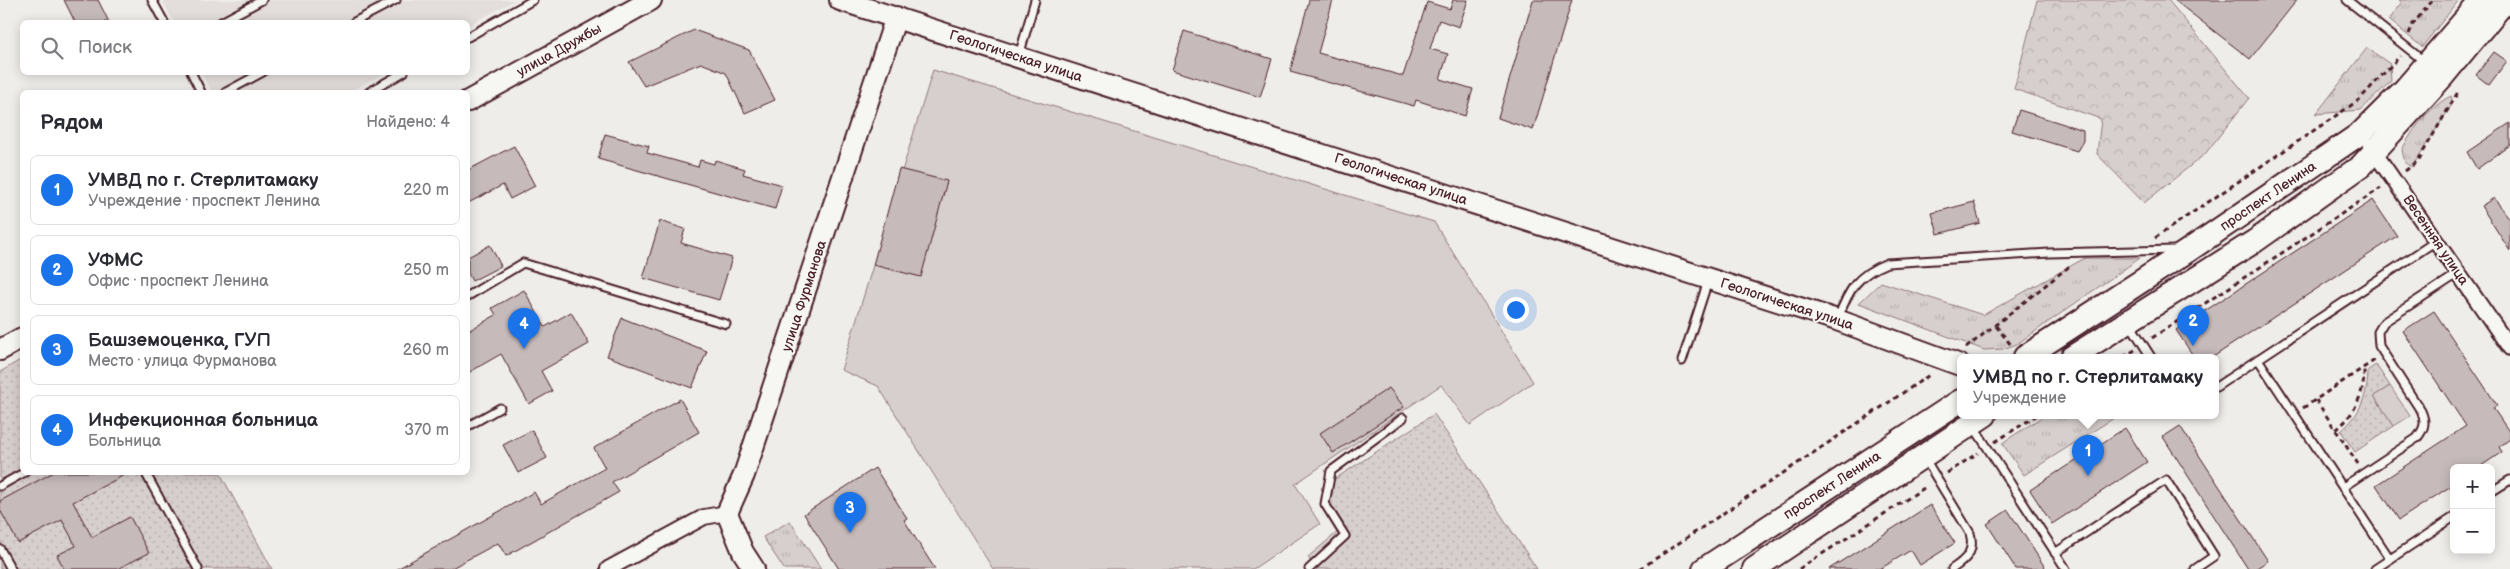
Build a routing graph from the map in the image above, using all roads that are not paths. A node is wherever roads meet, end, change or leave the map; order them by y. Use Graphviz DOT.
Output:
graph roads {
  1 [pos="152,0"];
  2 [pos="262,0"];
  3 [pos="396,0"];
  4 [pos="534,0"];
  5 [pos="651,0"];
  6 [pos="840,0"];
  7 [pos="1035,0"];
  8 [pos="2347,0"];
  9 [pos="2482,0"];
  10 [pos="2506,0"];
  11 [pos="896,17"];
  12 [pos="163,20"];
  13 [pos="225,20"];
  14 [pos="358,20"];
  15 [pos="470,36"];
  16 [pos="1019,57"];
  17 [pos="192,75"];
  18 [pos="257,75"];
  19 [pos="399,75"];
  20 [pos="2444,75"];
  21 [pos="200,90"];
  22 [pos="230,90"];
  23 [pos="372,90"];
  24 [pos="470,100"];
  25 [pos="2360,133"];
  26 [pos="2375,153"];
  27 [pos="2436,241"];
  28 [pos="2189,250"];
  29 [pos="2458,273"];
  30 [pos="1709,278"];
  31 [pos="470,295"];
  32 [pos="1837,320"];
  33 [pos="2129,323"];
  34 [pos="726,324"];
  35 [pos="20,339"];
  36 [pos="2510,348"];
  37 [pos="0,350"];
  38 [pos="2019,353"];
  39 [pos="2077,354"];
  40 [pos="2149,354"];
  41 [pos="2258,359"];
  42 [pos="1682,361"];
  43 [pos="1955,362"];
  44 [pos="2219,385"];
  45 [pos="1957,403"];
  46 [pos="500,408"];
  47 [pos="1403,418"];
  48 [pos="1979,420"];
  49 [pos="470,425"];
  50 [pos="1923,457"];
  51 [pos="20,475"];
  52 [pos="148,475"];
  53 [pos="2510,480"];
  54 [pos="0,486"];
  55 [pos="2343,487"];
  56 [pos="2495,489"];
  57 [pos="727,513"];
  58 [pos="2450,520"];
  59 [pos="0,548"];
  60 [pos="2056,553"];
  61 [pos="2390,559"];
  62 [pos="11,569"];
  63 [pos="198,569"];
  64 [pos="608,569"];
  65 [pos="754,569"];
  66 [pos="1309,569"];
  67 [pos="1704,569"];
  68 [pos="1754,569"];
  69 [pos="1952,569"];
  70 [pos="2066,569"];
  71 [pos="2195,569"];
  72 [pos="2375,569"];
  1 -- 12 [label="lane"];
  2 -- 13 [label="lane"];
  3 -- 14 [label="lane"];
  4 -- 15 [label="lane"];
  5 -- 24 [label="main road, улица Дружбы"];
  6 -- 11 [label="main road, Геологическая улица"];
  7 -- 16 [label="lane"];
  8 -- 20 [label="lane"];
  9 -- 20 [label="main road, проспект Ленина"];
  10 -- 20 [label="main road, проспект Ленина"];
  11 -- 16 [label="main road, Геологическая улица"];
  11 -- 57 [label="main road, улица Фурманова"];
  16 -- 30 [label="main road, Геологическая улица"];
  17 -- 21 [label="lane"];
  18 -- 22 [label="lane"];
  19 -- 23 [label="lane"];
  20 -- 25 [label="main road, проспект Ленина"];
  20 -- 26 [label="main road, проспект Ленина"];
  25 -- 26 [label="street, Весенняя улица"];
  25 -- 28 [label="main road, проспект Ленина"];
  26 -- 27 [label="street, Весенняя улица"];
  26 -- 33 [label="main road, проспект Ленина"];
  27 -- 29 [label="street, Весенняя улица"];
  27 -- 41 [label="lane"];
  28 -- 32 [label="lane"];
  28 -- 38 [label="main road, проспект Ленина"];
  29 -- 36 [label="street, Весенняя улица"];
  29 -- 55 [label="lane"];
  30 -- 32 [label="main road, Геологическая улица"];
  30 -- 42 [label="lane"];
  31 -- 34 [label="lane"];
  32 -- 43 [label="main road, Геологическая улица"];
  33 -- 39 [label="main road, проспект Ленина"];
  33 -- 40 [label="lane"];
  35 -- 37 [label="main road"];
  41 -- 44 [label="lane"];
  41 -- 55 [label="lane"];
  45 -- 67 [label="main road, проспект Ленина"];
  46 -- 49 [label="lane"];
  47 -- 66 [label="lane"];
  48 -- 50 [label="main road, проспект Ленина"];
  48 -- 60 [label="lane"];
  50 -- 68 [label="main road, проспект Ленина"];
  50 -- 69 [label="lane"];
  51 -- 54 [label="lane"];
  52 -- 63 [label="lane"];
  53 -- 56 [label="lane"];
  55 -- 61 [label="lane"];
  57 -- 64 [label="street"];
  57 -- 65 [label="main road"];
  58 -- 61 [label="lane"];
  59 -- 62 [label="lane"];
  60 -- 70 [label="lane"];
  60 -- 71 [label="lane"];
  61 -- 72 [label="lane"];
}
